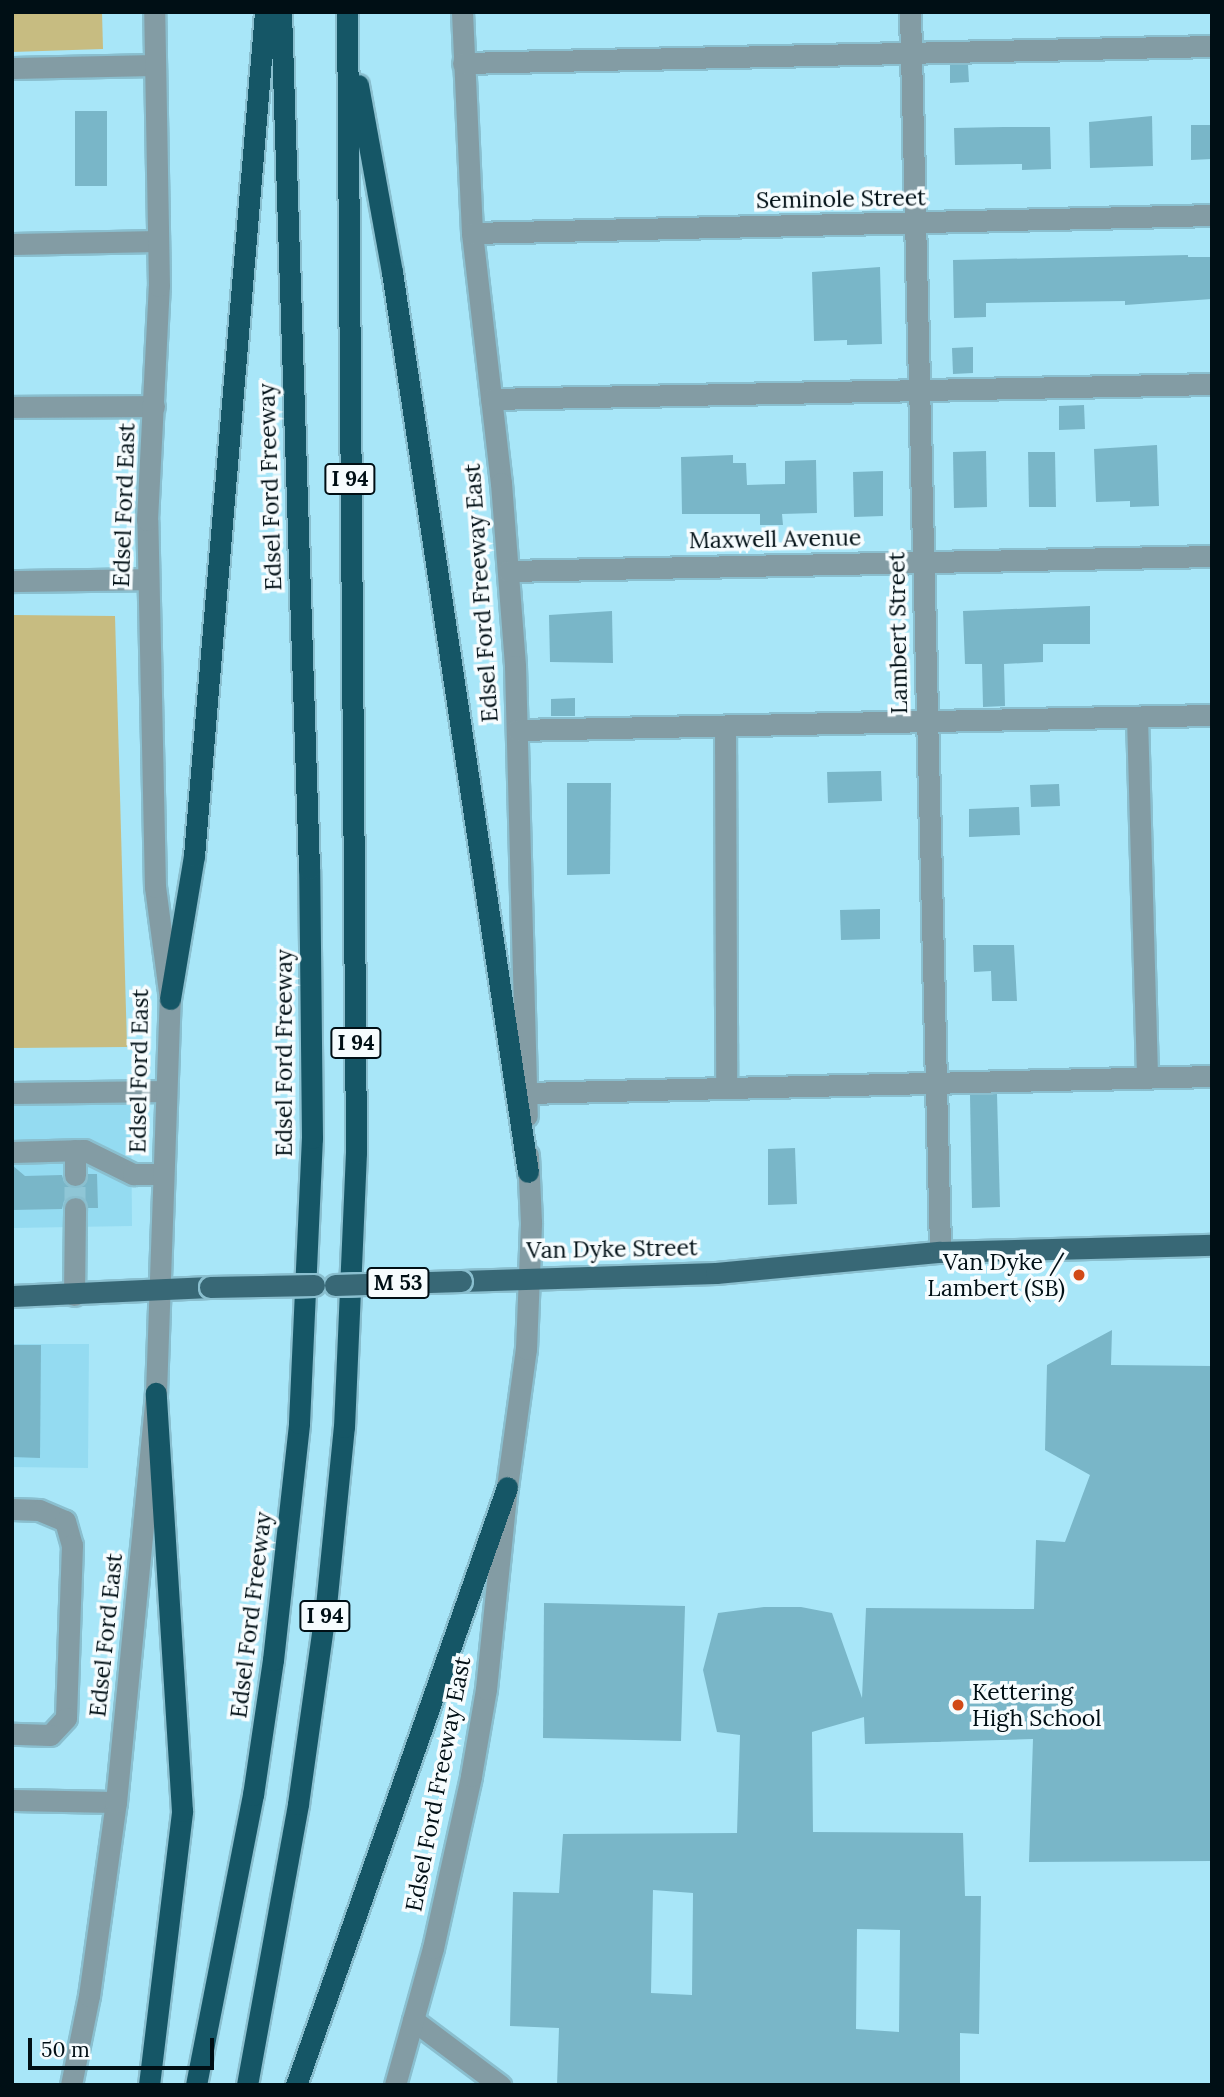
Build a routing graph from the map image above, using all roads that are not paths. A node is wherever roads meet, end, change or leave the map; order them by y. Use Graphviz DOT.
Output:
graph roads {
  1 [pos="154,12"];
  2 [pos="265,12"];
  3 [pos="281,12"];
  4 [pos="462,12"];
  5 [pos="911,12"];
  6 [pos="347,18"];
  7 [pos="1212,46"];
  8 [pos="911,54"];
  9 [pos="463,63"];
  10 [pos="155,65"];
  11 [pos="12,68"];
  12 [pos="1212,215"];
  13 [pos="915,224"];
  14 [pos="471,233"];
  15 [pos="158,241"];
  16 [pos="12,244"];
  17 [pos="1212,384"];
  18 [pos="918,392"];
  19 [pos="491,399"];
  20 [pos="154,406"];
  21 [pos="12,407"];
  22 [pos="1212,556"];
  23 [pos="922,562"];
  24 [pos="508,571"];
  25 [pos="148,579"];
  26 [pos="12,581"];
  27 [pos="1212,715"];
  28 [pos="1137,717"];
  29 [pos="926,723"];
  30 [pos="725,726"];
  31 [pos="517,730"];
  32 [pos="170,999"];
  33 [pos="1212,1076"];
  34 [pos="1147,1078"];
  35 [pos="935,1083"];
  36 [pos="726,1088"];
  37 [pos="166,1091"];
  38 [pos="12,1093"];
  39 [pos="526,1093"];
  40 [pos="75,1150"];
  41 [pos="12,1152"];
  42 [pos="528,1172"];
  43 [pos="163,1174"];
  44 [pos="75,1175"];
  45 [pos="75,1208"];
  46 [pos="1212,1245"];
  47 [pos="940,1252"];
  48 [pos="530,1277"];
  49 [pos="159,1289"];
  50 [pos="74,1295"];
  51 [pos="12,1296"];
  52 [pos="156,1393"];
  53 [pos="507,1487"];
  54 [pos="12,1509"];
  55 [pos="12,1734"];
  56 [pos="12,1800"];
  57 [pos="116,1802"];
  58 [pos="413,2020"];
  59 [pos="71,2085"];
  60 [pos="149,2085"];
  61 [pos="196,2085"];
  62 [pos="247,2085"];
  63 [pos="296,2085"];
  64 [pos="395,2085"];
  65 [pos="500,2085"];
  1 -- 10 [label="street, Edsel Ford East"];
  2 -- 32 [label="highway"];
  3 -- 61 [label="highway, Edsel Ford Freeway / I 94"];
  4 -- 9 [label="street, Edsel Ford Freeway East"];
  5 -- 8 [label="street, Lambert Street"];
  6 -- 42 [label="highway"];
  6 -- 62 [label="highway, I 94"];
  7 -- 8 [label="street"];
  8 -- 9 [label="street"];
  8 -- 13 [label="street, Lambert Street"];
  9 -- 14 [label="street, Edsel Ford Freeway East"];
  10 -- 11 [label="street"];
  10 -- 15 [label="street, Edsel Ford East"];
  12 -- 13 [label="street, Seminole Street"];
  13 -- 14 [label="street, Seminole Street"];
  13 -- 18 [label="street, Lambert Street"];
  14 -- 19 [label="street, Edsel Ford Freeway East"];
  15 -- 16 [label="street"];
  15 -- 20 [label="street, Edsel Ford East"];
  17 -- 18 [label="street"];
  18 -- 19 [label="street"];
  18 -- 23 [label="street, Lambert Street"];
  19 -- 24 [label="street, Edsel Ford Freeway East"];
  20 -- 21 [label="street"];
  20 -- 25 [label="street, Edsel Ford East"];
  22 -- 23 [label="street, Maxwell Avenue"];
  23 -- 24 [label="street, Maxwell Avenue"];
  23 -- 29 [label="street, Lambert Street"];
  24 -- 31 [label="street, Edsel Ford Freeway East"];
  25 -- 26 [label="street"];
  25 -- 32 [label="street, Edsel Ford East"];
  27 -- 28 [label="street"];
  28 -- 29 [label="street"];
  28 -- 34 [label="street"];
  29 -- 30 [label="street"];
  29 -- 35 [label="street, Lambert Street"];
  30 -- 31 [label="street"];
  30 -- 36 [label="street"];
  31 -- 39 [label="street, Edsel Ford Freeway East"];
  32 -- 37 [label="street, Edsel Ford East"];
  33 -- 34 [label="street"];
  34 -- 35 [label="street"];
  35 -- 36 [label="street"];
  35 -- 47 [label="street, Lambert Street"];
  36 -- 39 [label="street"];
  37 -- 38 [label="street"];
  37 -- 43 [label="street, Edsel Ford East"];
  39 -- 42 [label="street, Edsel Ford Freeway East"];
  40 -- 41 [label="street"];
  40 -- 43 [label="street"];
  40 -- 44 [label="street"];
  42 -- 48 [label="street, Edsel Ford Freeway East"];
  43 -- 49 [label="street, Edsel Ford East"];
  45 -- 50 [label="street"];
  46 -- 47 [label="main road, Van Dyke Street / M 53"];
  47 -- 48 [label="main road, Van Dyke Street / M 53"];
  48 -- 49 [label="main road, Van Dyke Street / M 53, bridge"];
  48 -- 53 [label="street, Edsel Ford Freeway East"];
  49 -- 50 [label="main road, Van Dyke Street / M 53"];
  49 -- 52 [label="street, Edsel Ford East"];
  50 -- 51 [label="main road, Van Dyke Street / M 53"];
  52 -- 57 [label="street, Edsel Ford East"];
  52 -- 60 [label="highway"];
  53 -- 58 [label="street, Edsel Ford Freeway East"];
  53 -- 63 [label="highway"];
  54 -- 55 [label="street"];
  56 -- 57 [label="street"];
  57 -- 59 [label="street, Edsel Ford East"];
  58 -- 64 [label="street, Edsel Ford Freeway East"];
  58 -- 65 [label="street"];
}
